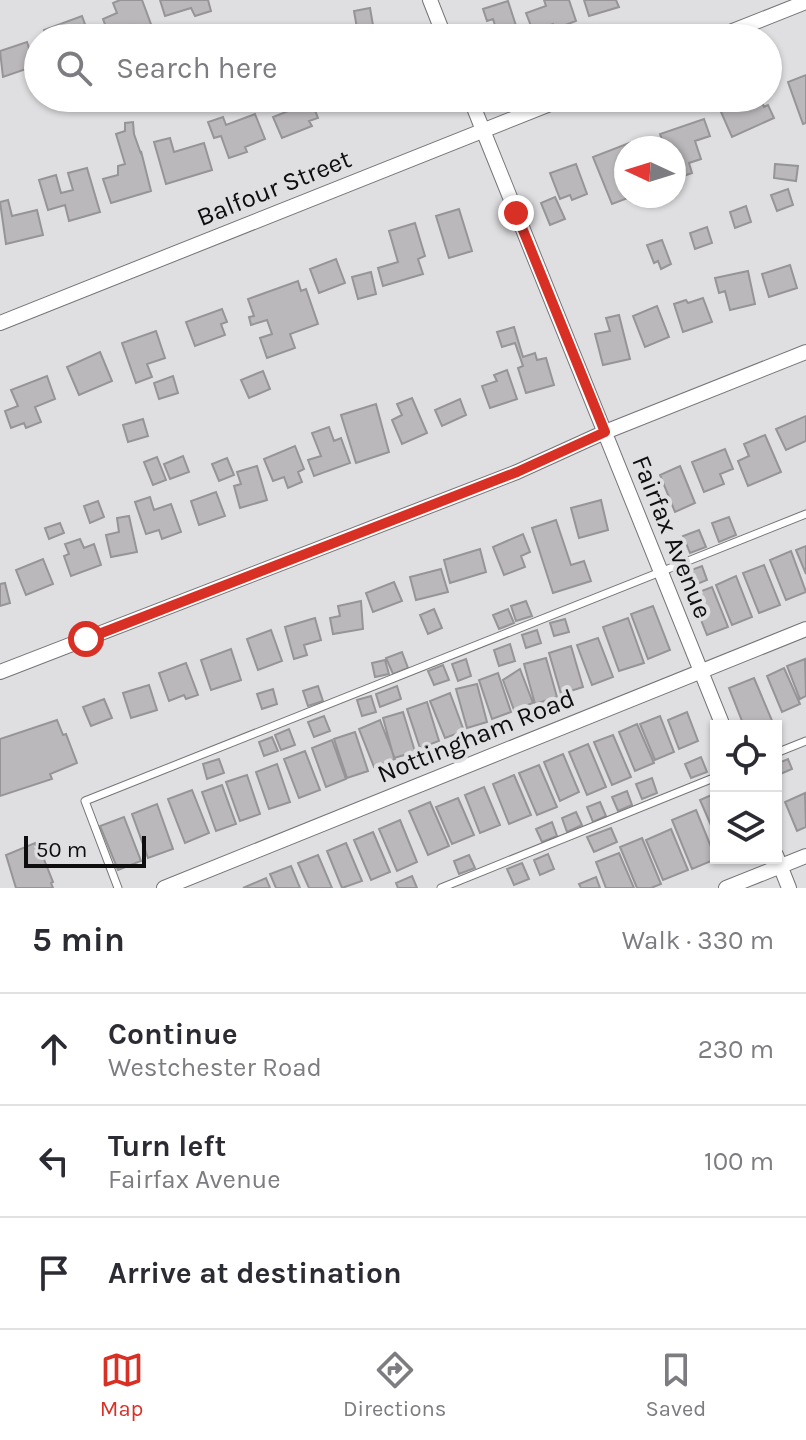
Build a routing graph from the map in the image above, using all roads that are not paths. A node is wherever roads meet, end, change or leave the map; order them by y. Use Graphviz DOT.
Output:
graph roads {
  1 [pos="430,0"];
  2 [pos="806,2"];
  3 [pos="439,24"];
  4 [pos="750,24"];
  5 [pos="476,112"];
  6 [pos="530,112"];
  7 [pos="483,131"];
  8 [pos="0,323"];
  9 [pos="806,352"];
  10 [pos="605,432"];
  11 [pos="806,514"];
  12 [pos="661,573"];
  13 [pos="806,629"];
  14 [pos="701,671"];
  15 [pos="0,672"];
  16 [pos="721,720"];
  17 [pos="806,741"];
  18 [pos="782,751"];
  19 [pos="710,779"];
  20 [pos="806,856"];
  21 [pos="782,859"];
  22 [pos="771,864"];
  23 [pos="780,864"];
  24 [pos="118,888"];
  25 [pos="164,888"];
  26 [pos="441,888"];
  27 [pos="726,888"];
  28 [pos="789,888"];
  1 -- 3 [label="street"];
  2 -- 4 [label="street"];
  5 -- 7 [label="street, Fairfax Avenue"];
  6 -- 7 [label="street, Balfour Street"];
  7 -- 8 [label="street, Balfour Street"];
  7 -- 10 [label="street, Fairfax Avenue"];
  9 -- 10 [label="street"];
  10 -- 12 [label="street, Fairfax Avenue"];
  10 -- 15 [label="street"];
  11 -- 12 [label="lane"];
  12 -- 14 [label="street, Fairfax Avenue"];
  12 -- 24 [label="lane"];
  13 -- 14 [label="street, Nottingham Road"];
  14 -- 16 [label="street, Fairfax Avenue"];
  14 -- 25 [label="street, Nottingham Road"];
  17 -- 18 [label="lane"];
  19 -- 26 [label="lane"];
  20 -- 21 [label="street"];
  22 -- 27 [label="street"];
  23 -- 28 [label="street"];
}
